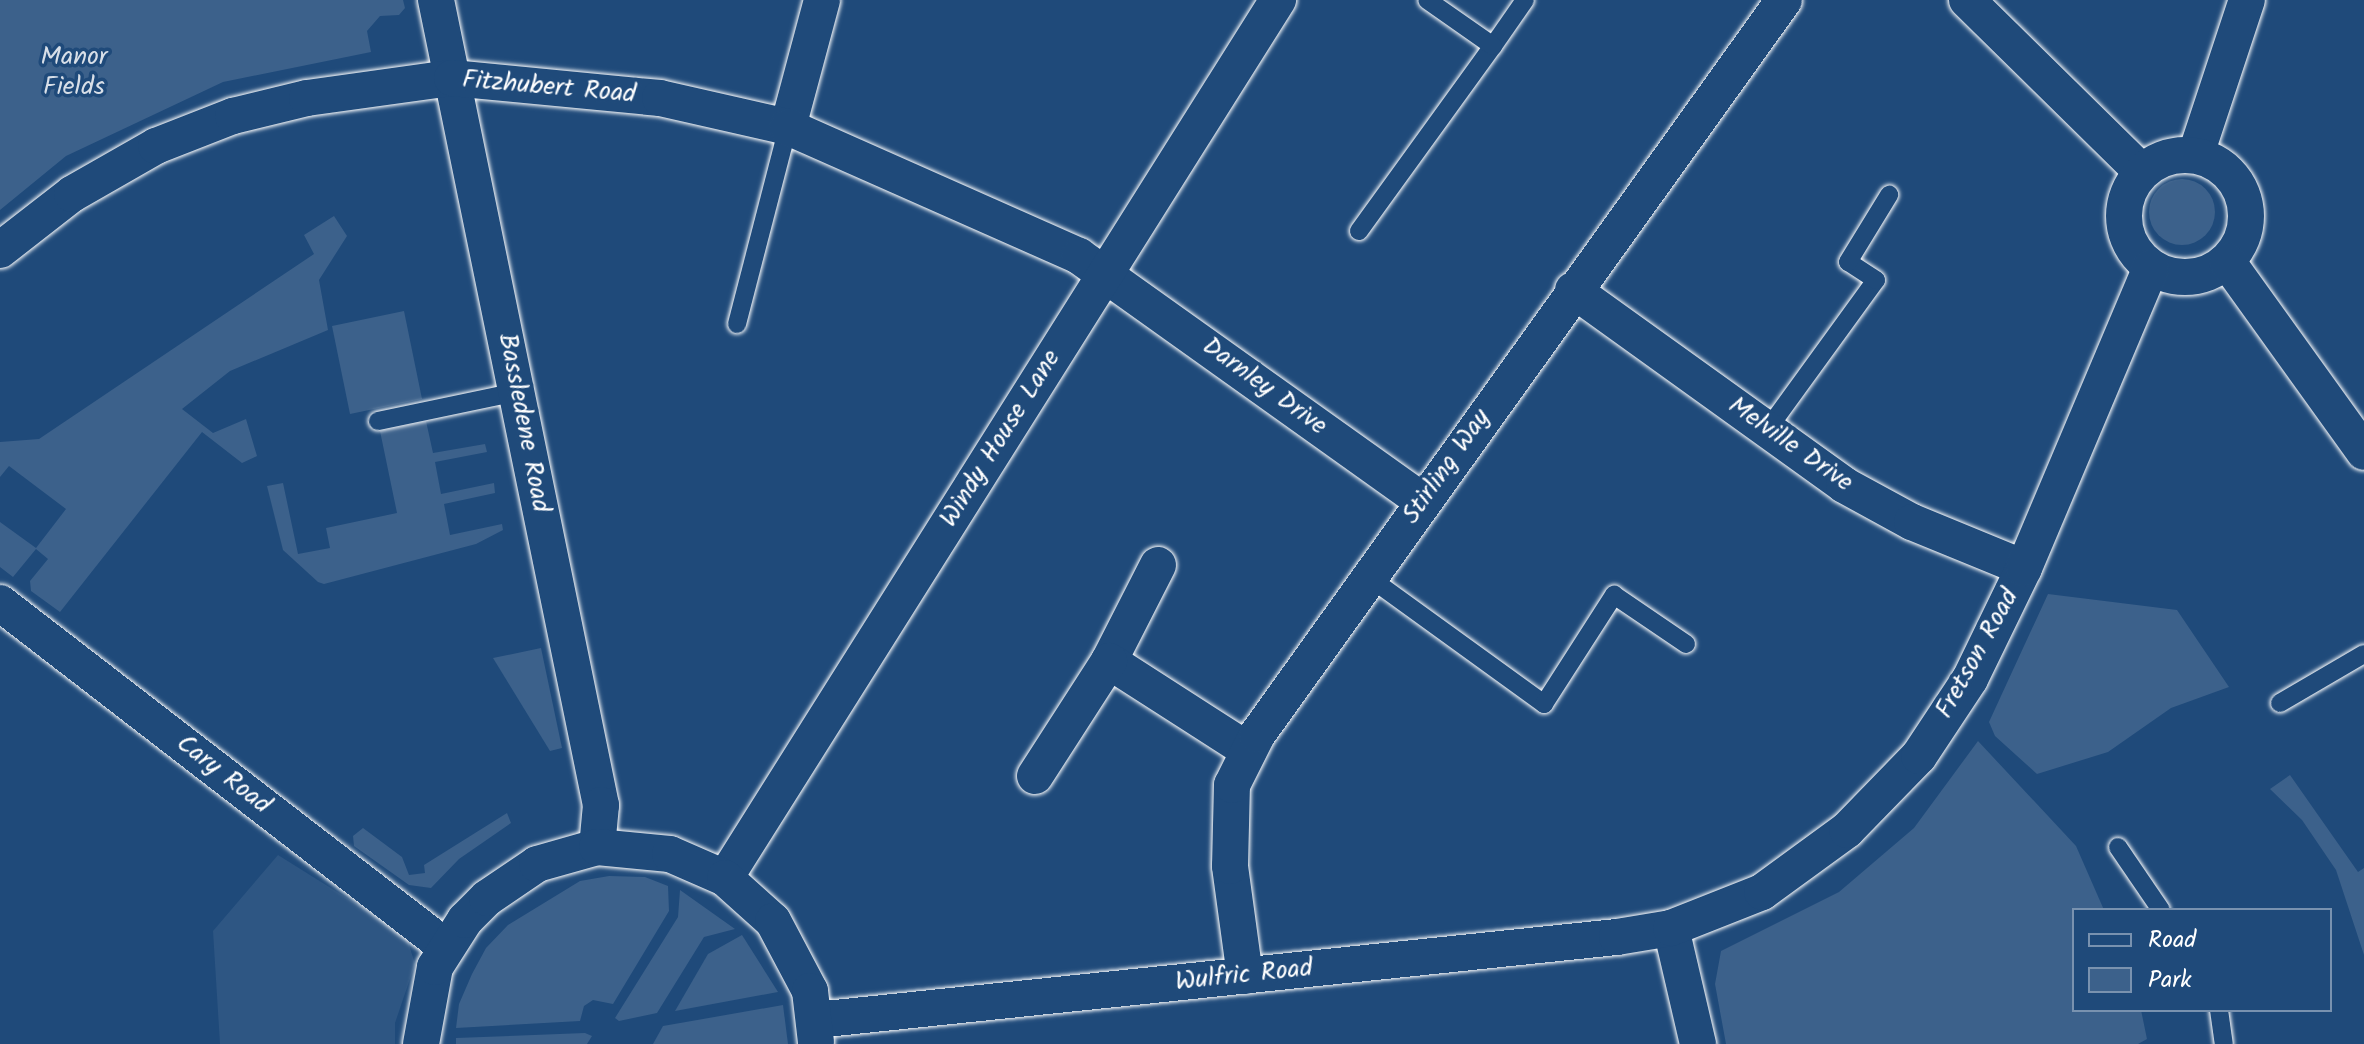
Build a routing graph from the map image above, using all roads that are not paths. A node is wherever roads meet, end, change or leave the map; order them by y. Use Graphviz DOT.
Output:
graph roads {
  1 [pos="436,0"];
  2 [pos="822,0"];
  3 [pos="1278,0"];
  4 [pos="1427,0"];
  5 [pos="1525,0"];
  6 [pos="1784,0"];
  7 [pos="1967,0"];
  8 [pos="2247,0"];
  9 [pos="1493,46"];
  10 [pos="452,78"];
  11 [pos="788,127"];
  12 [pos="2196,154"];
  13 [pos="2142,172"];
  14 [pos="1889,195"];
  15 [pos="1359,231"];
  16 [pos="0,250"];
  17 [pos="2227,261"];
  18 [pos="2151,268"];
  19 [pos="1104,274"];
  20 [pos="1573,290"];
  21 [pos="737,324"];
  22 [pos="517,392"];
  23 [pos="378,421"];
  24 [pos="1767,430"];
  25 [pos="2364,452"];
  26 [pos="1423,501"];
  27 [pos="1158,565"];
  28 [pos="2024,568"];
  29 [pos="1370,578"];
  30 [pos="0,603"];
  31 [pos="1686,644"];
  32 [pos="2364,654"];
  33 [pos="1109,661"];
  34 [pos="2280,703"];
  35 [pos="1249,751"];
  36 [pos="1035,776"];
  37 [pos="597,847"];
  38 [pos="2118,847"];
  39 [pos="725,878"];
  40 [pos="2160,908"];
  41 [pos="1671,928"];
  42 [pos="446,947"];
  43 [pos="1245,976"];
  44 [pos="2219,1012"];
  45 [pos="816,1032"];
  46 [pos="421,1044"];
  47 [pos="1698,1044"];
  48 [pos="2224,1044"];
  1 -- 10 [label="street, Bassledene Road"];
  2 -- 11 [label="street"];
  3 -- 19 [label="street, Windy House Lane"];
  4 -- 9 [label="lane"];
  5 -- 9 [label="lane"];
  6 -- 20 [label="street, Stirling Way"];
  7 -- 13 [label="street"];
  8 -- 12 [label="street"];
  9 -- 15 [label="lane"];
  10 -- 11 [label="street, Fitzhubert Road"];
  10 -- 16 [label="street, Fitzhubert Road"];
  10 -- 22 [label="street, Bassledene Road"];
  11 -- 19 [label="street, Fitzhubert Road"];
  11 -- 21 [label="lane"];
  12 -- 13 [label="street"];
  12 -- 17 [label="street"];
  13 -- 18 [label="street"];
  14 -- 24 [label="lane"];
  17 -- 18 [label="street"];
  17 -- 25 [label="street"];
  18 -- 28 [label="street, Fretson Road"];
  19 -- 26 [label="street, Darnley Drive"];
  19 -- 39 [label="street, Windy House Lane"];
  20 -- 24 [label="street, Melville Drive"];
  20 -- 26 [label="street, Stirling Way"];
  22 -- 23 [label="lane"];
  22 -- 37 [label="street, Bassledene Road"];
  24 -- 28 [label="street, Melville Drive"];
  26 -- 29 [label="street, Stirling Way"];
  27 -- 33 [label="street"];
  28 -- 41 [label="street, Fretson Road"];
  29 -- 31 [label="lane"];
  29 -- 35 [label="street, Stirling Way"];
  30 -- 42 [label="street, Cary Road"];
  32 -- 34 [label="lane"];
  33 -- 35 [label="street"];
  33 -- 36 [label="street"];
  35 -- 43 [label="street, Stirling Way"];
  37 -- 39 [label="street"];
  37 -- 42 [label="street"];
  38 -- 40 [label="lane"];
  39 -- 45 [label="street"];
  41 -- 43 [label="street, Wulfric Road"];
  41 -- 47 [label="street"];
  42 -- 46 [label="street"];
  43 -- 45 [label="street, Wulfric Road"];
  44 -- 48 [label="lane"];
}
